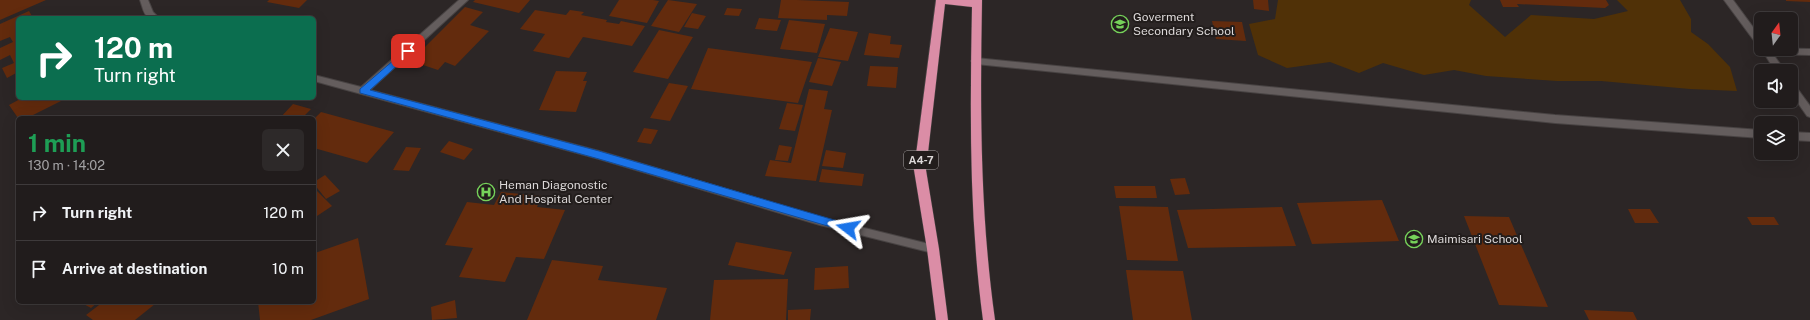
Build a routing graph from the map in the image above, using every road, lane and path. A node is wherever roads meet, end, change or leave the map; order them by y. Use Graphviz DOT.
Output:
graph roads {
  1 [pos="144,0"];
  2 [pos="464,0"];
  3 [pos="941,0"];
  4 [pos="1728,0"];
  5 [pos="977,2"];
  6 [pos="152,16"];
  7 [pos="1754,35"];
  8 [pos="1798,51"];
  9 [pos="1810,52"];
  10 [pos="976,60"];
  11 [pos="316,79"];
  12 [pos="363,91"];
  13 [pos="1798,96"];
  14 [pos="1810,113"];
  15 [pos="1754,133"];
  16 [pos="1798,136"];
  17 [pos="1810,137"];
  18 [pos="933,249"];
  19 [pos="942,320"];
  20 [pos="989,320"];
  1 -- 6 [label="street"];
  2 -- 12 [label="street"];
  3 -- 5 [label="highway"];
  3 -- 18 [label="highway, A4-7"];
  4 -- 7 [label="street"];
  5 -- 10 [label="highway"];
  8 -- 9 [label="street"];
  10 -- 15 [label="street"];
  10 -- 20 [label="highway"];
  11 -- 12 [label="street"];
  12 -- 18 [label="street"];
  13 -- 14 [label="street"];
  16 -- 17 [label="street"];
  18 -- 19 [label="highway, A4-7"];
}
